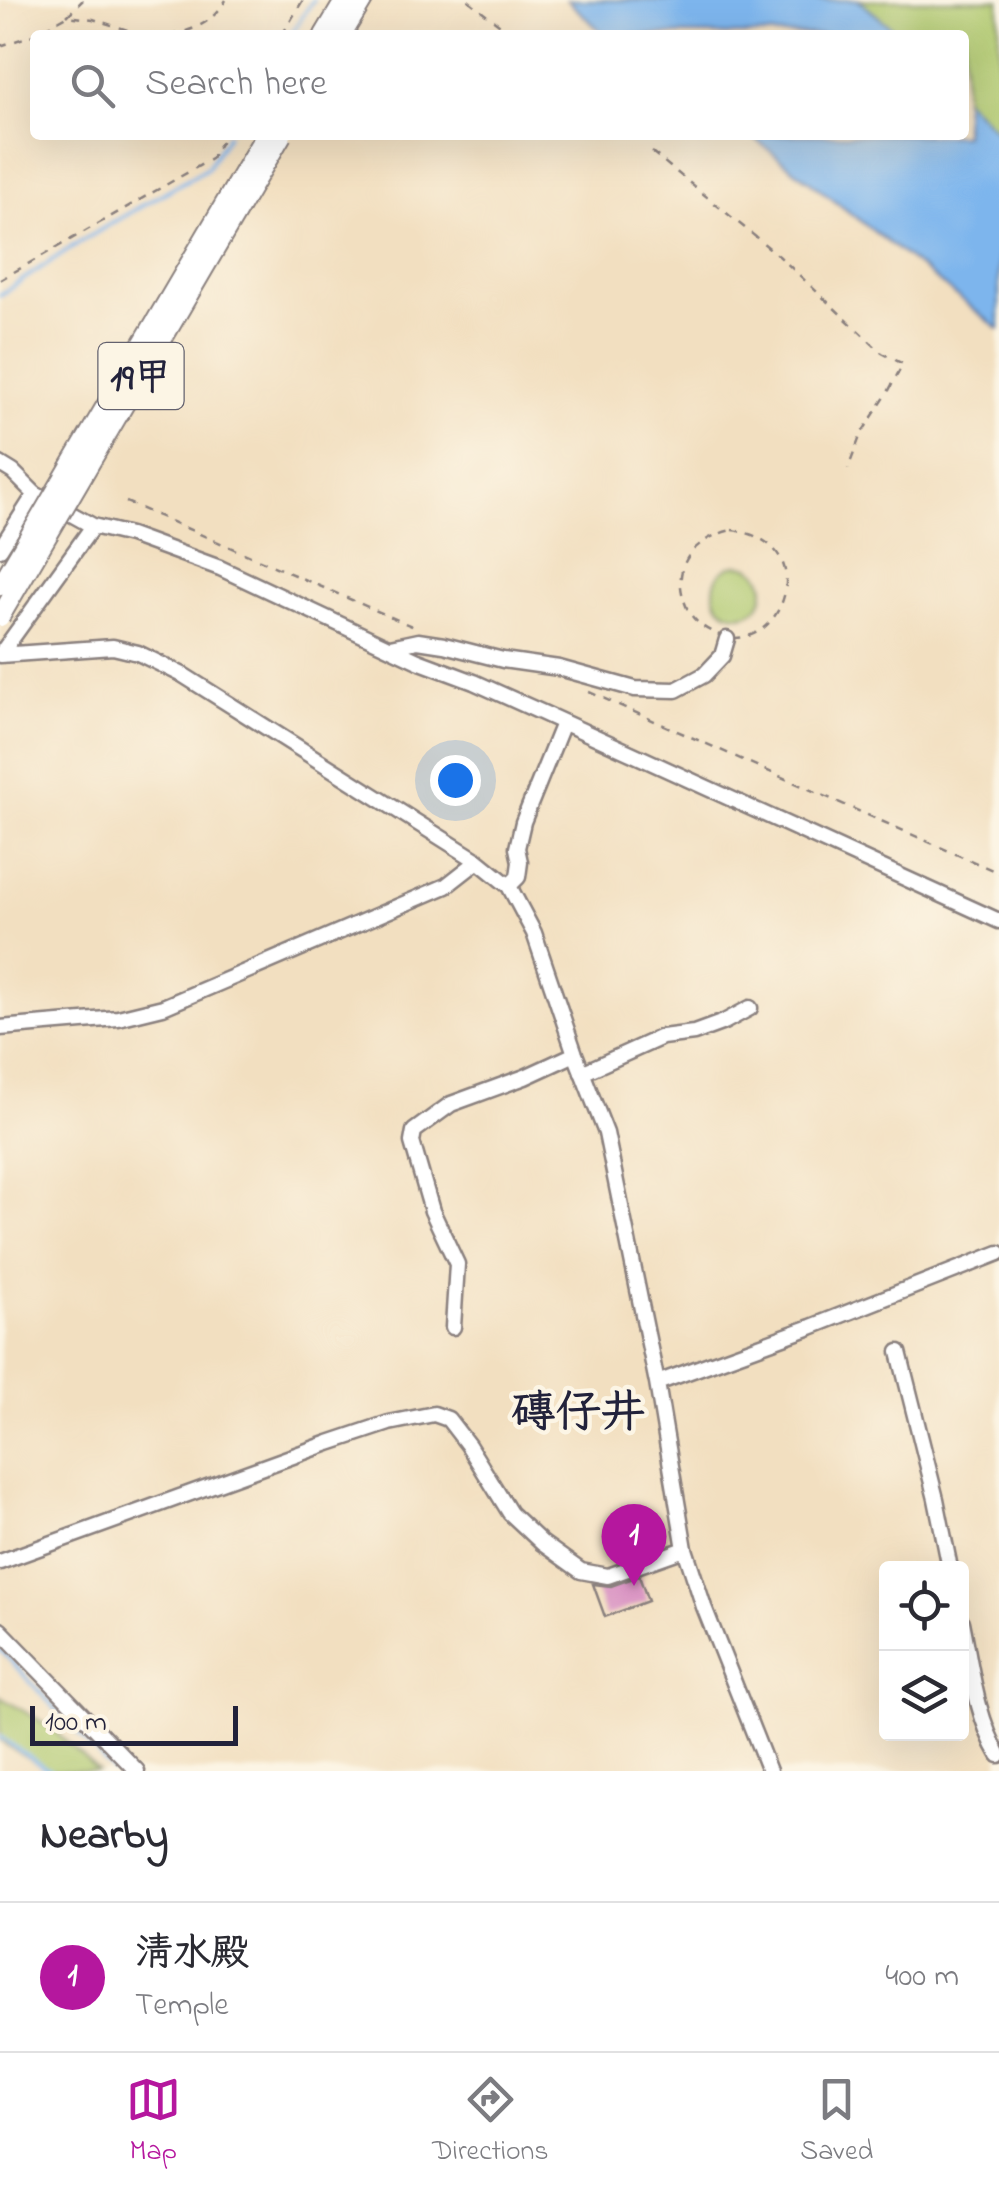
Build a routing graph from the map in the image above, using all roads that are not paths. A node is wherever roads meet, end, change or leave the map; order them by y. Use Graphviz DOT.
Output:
graph roads {
  1 [pos="345,0"];
  2 [pos="363,0"];
  3 [pos="327,30"];
  4 [pos="345,30"];
  5 [pos="262,140"];
  6 [pos="279,140"];
  7 [pos="0,454"];
  8 [pos="6,468"];
  9 [pos="34,494"];
  10 [pos="94,526"];
  11 [pos="0,550"];
  12 [pos="0,586"];
  13 [pos="0,617"];
  14 [pos="727,639"];
  15 [pos="390,647"];
  16 [pos="0,655"];
  17 [pos="564,723"];
  18 [pos="478,861"];
  19 [pos="509,886"];
  20 [pos="999,922"];
  21 [pos="750,1008"];
  22 [pos="0,1028"];
  23 [pos="575,1054"];
  24 [pos="582,1072"];
  25 [pos="999,1253"];
  26 [pos="454,1328"];
  27 [pos="900,1352"];
  28 [pos="657,1383"];
  29 [pos="684,1548"];
  30 [pos="949,1561"];
  31 [pos="0,1562"];
  32 [pos="0,1630"];
  33 [pos="969,1651"];
  34 [pos="999,1755"];
  35 [pos="137,1771"];
  36 [pos="769,1771"];
  1 -- 3 [label="main road"];
  2 -- 4 [label="main road"];
  5 -- 12 [label="main road, 19甲, bridge"];
  6 -- 13 [label="main road, 19甲, bridge"];
  7 -- 8 [label="street"];
  8 -- 9 [label="street"];
  9 -- 10 [label="street"];
  9 -- 11 [label="street"];
  10 -- 15 [label="street"];
  10 -- 16 [label="street"];
  14 -- 15 [label="street"];
  15 -- 17 [label="street"];
  16 -- 18 [label="street"];
  17 -- 19 [label="street"];
  17 -- 20 [label="street"];
  18 -- 19 [label="street"];
  18 -- 22 [label="street"];
  19 -- 23 [label="street"];
  21 -- 24 [label="street"];
  23 -- 24 [label="street"];
  23 -- 26 [label="street"];
  24 -- 28 [label="street"];
  25 -- 28 [label="street"];
  27 -- 30 [label="street"];
  28 -- 29 [label="street"];
  29 -- 31 [label="street"];
  29 -- 36 [label="street"];
  32 -- 35 [label="street"];
  33 -- 34 [label="street"];
}
